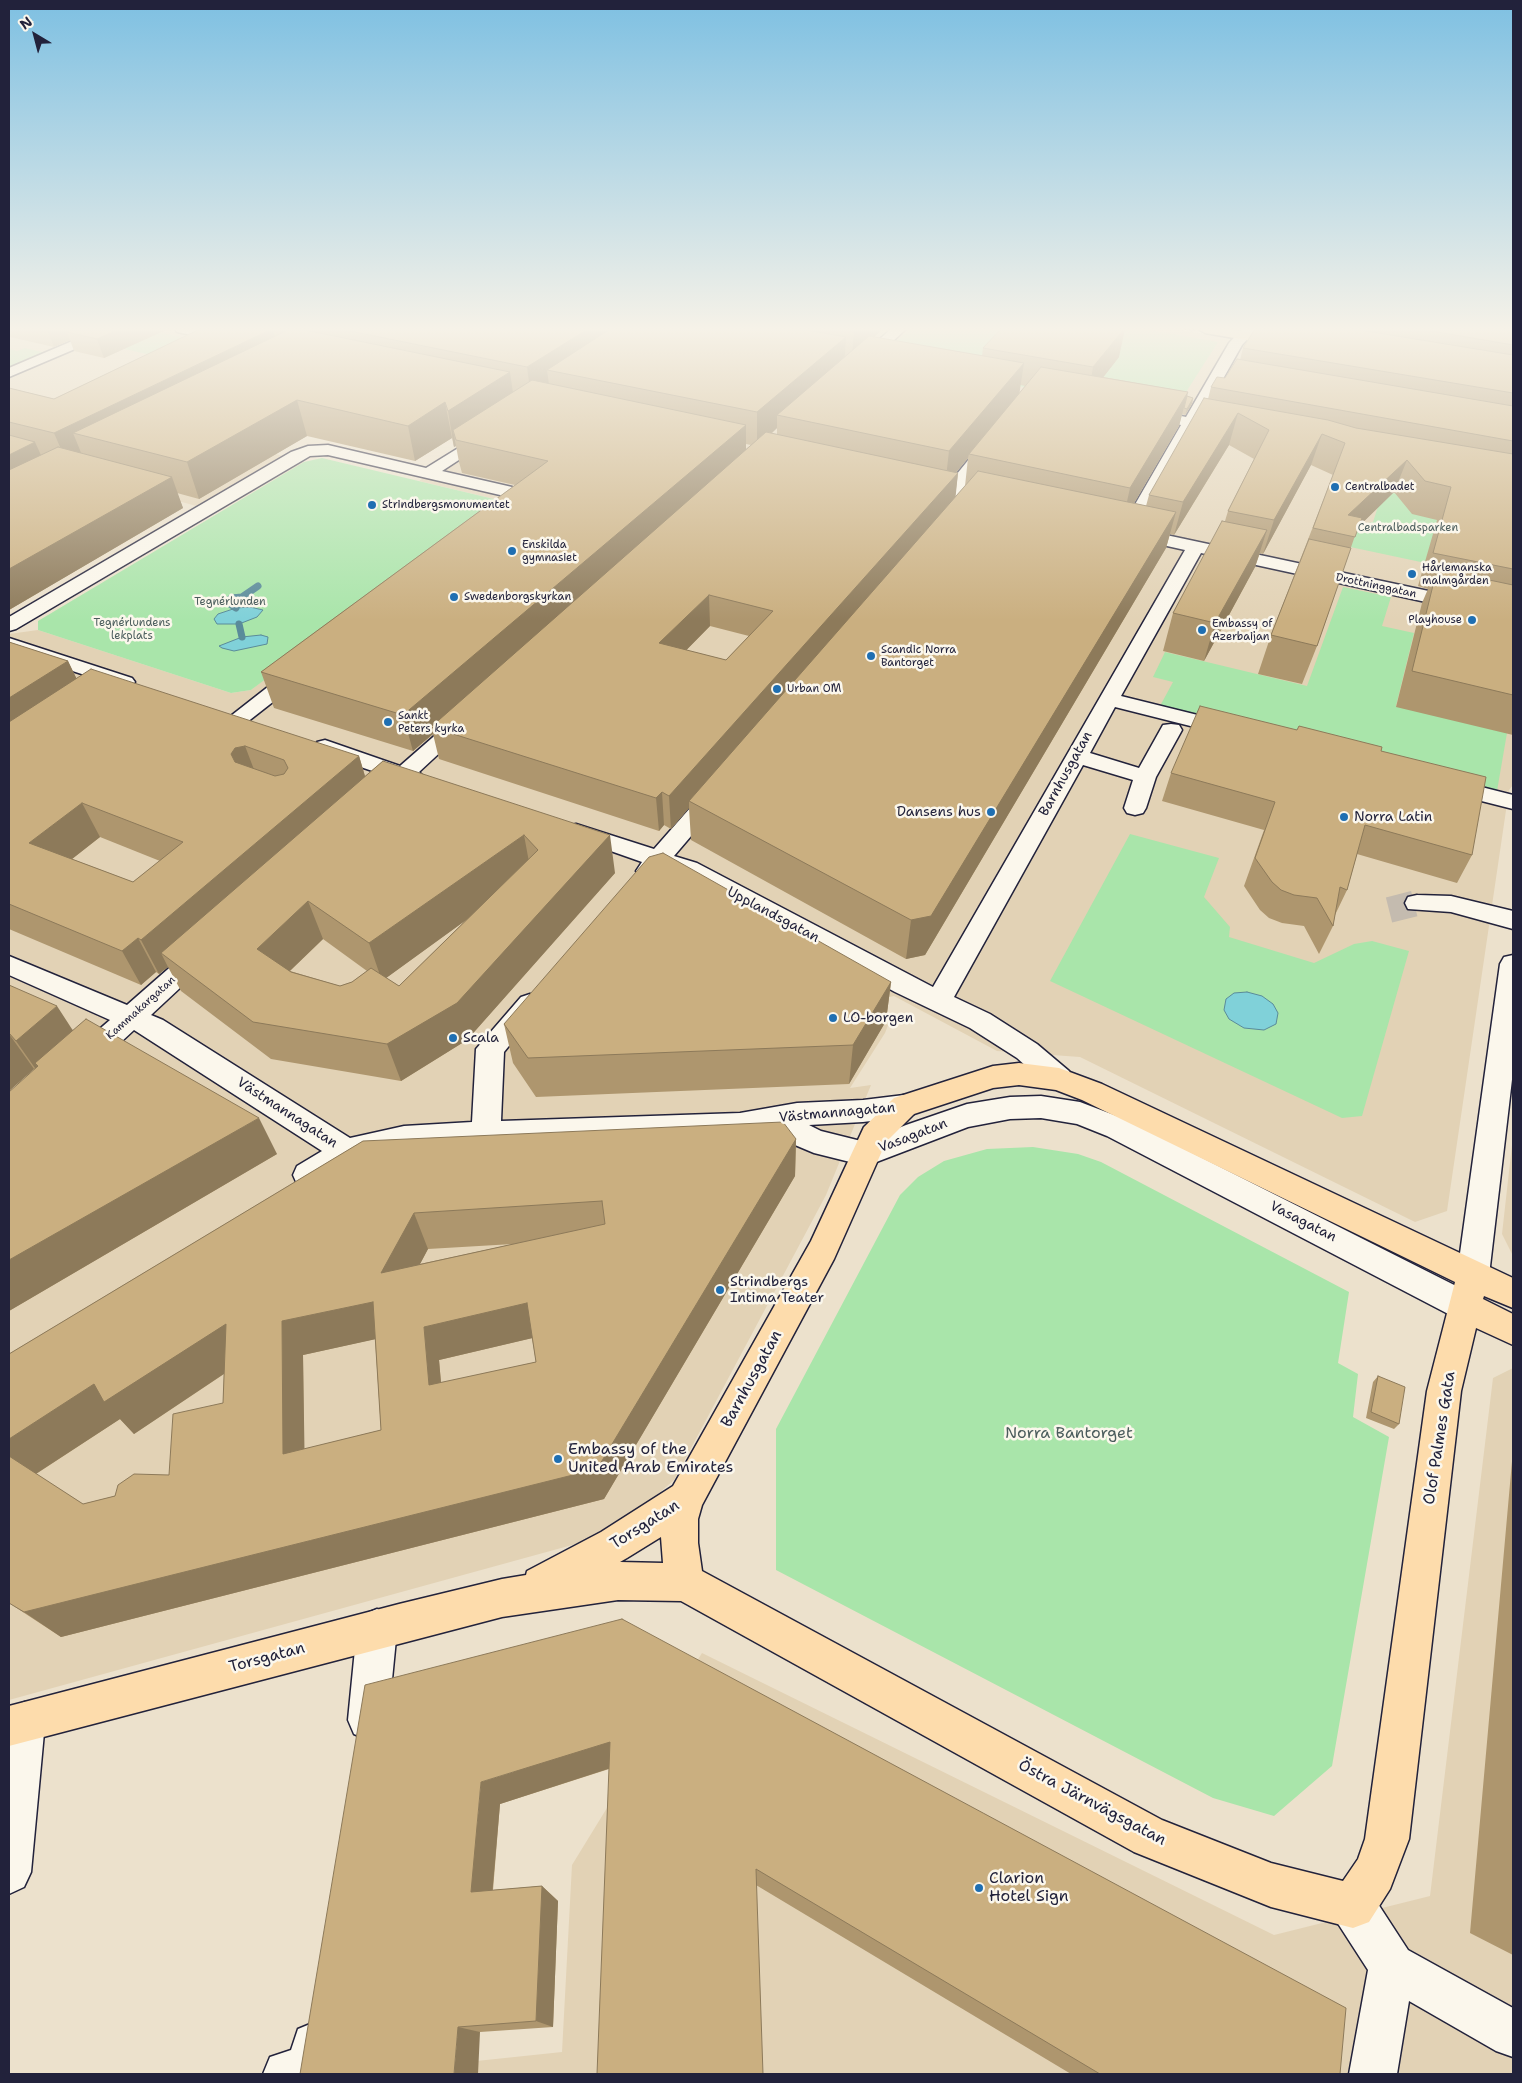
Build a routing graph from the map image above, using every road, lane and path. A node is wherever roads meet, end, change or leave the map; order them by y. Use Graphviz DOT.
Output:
graph roads {
  1 [pos="500,426"];
  2 [pos="1188,426"];
  3 [pos="1211,426"];
  4 [pos="1000,431"];
  5 [pos="1245,433"];
  6 [pos="428,474"];
  7 [pos="968,498"];
  8 [pos="190,503"];
  9 [pos="208,508"];
  10 [pos="492,524"];
  11 [pos="1195,547"];
  12 [pos="1513,615"];
  13 [pos="9,625"];
  14 [pos="9,644"];
  15 [pos="314,661"];
  16 [pos="121,681"];
  17 [pos="144,688"];
  18 [pos="102,693"];
  19 [pos="1108,699"];
  20 [pos="478,708"];
  21 [pos="265,728"];
  22 [pos="1171,730"];
  23 [pos="1251,735"];
  24 [pos="302,740"];
  25 [pos="1077,756"];
  26 [pos="403,774"];
  27 [pos="1146,777"];
  28 [pos="1423,779"];
  29 [pos="431,784"];
  30 [pos="724,784"];
  31 [pos="1513,802"];
  32 [pos="366,808"];
  33 [pos="1135,808"];
  34 [pos="556,825"];
  35 [pos="660,858"];
  36 [pos="631,889"];
  37 [pos="1417,903"];
  38 [pos="1513,920"];
  39 [pos="218,939"];
  40 [pos="1513,964"];
  41 [pos="9,965"];
  42 [pos="546,985"];
  43 [pos="938,1002"];
  44 [pos="130,1018"];
  45 [pos="67,1074"];
  46 [pos="1059,1079"];
  47 [pos="904,1106"];
  48 [pos="740,1125"];
  49 [pos="486,1133"];
  50 [pos="346,1151"];
  51 [pos="866,1154"];
  52 [pos="282,1192"];
  53 [pos="1470,1291"];
  54 [pos="1513,1294"];
  55 [pos="1513,1330"];
  56 [pos="686,1499"];
  57 [pos="685,1582"];
  58 [pos="526,1594"];
  59 [pos="377,1630"];
  60 [pos="17,1724"];
  61 [pos="361,1760"];
  62 [pos="9,1872"];
  63 [pos="1353,1906"];
  64 [pos="1392,1966"];
  65 [pos="321,2008"];
  66 [pos="1513,2034"];
  67 [pos="287,2074"];
  68 [pos="1373,2074"];
  1 -- 6 [label="street"];
  2 -- 11 [label="street, Drottninggatan"];
  3 -- 5 [label="street"];
  4 -- 7 [label="street"];
  6 -- 9 [label="street"];
  6 -- 10 [label="street"];
  8 -- 9 [label="street"];
  9 -- 13 [label="street"];
  11 -- 12 [label="street, Drottninggatan"];
  11 -- 19 [label="street, Barnhusgatan"];
  14 -- 16 [label="street"];
  15 -- 21 [label="street"];
  16 -- 17 [label="street"];
  16 -- 18 [label="street"];
  19 -- 23 [label="street"];
  19 -- 25 [label="street, Barnhusgatan"];
  20 -- 26 [label="street"];
  22 -- 27 [label="street"];
  24 -- 26 [label="street"];
  25 -- 27 [label="street"];
  25 -- 43 [label="street, Barnhusgatan"];
  26 -- 29 [label="street"];
  26 -- 32 [label="street"];
  27 -- 33 [label="street"];
  28 -- 31 [label="street"];
  30 -- 35 [label="street"];
  34 -- 35 [label="street, Upplandsgatan"];
  35 -- 36 [label="street"];
  35 -- 43 [label="street, Upplandsgatan"];
  37 -- 38 [label="street"];
  39 -- 44 [label="street, Kammakargatan"];
  40 -- 53 [label="street, Olof Palmes Gata"];
  41 -- 44 [label="street, Västmannagatan"];
  42 -- 49 [label="street"];
  43 -- 46 [label="street, Upplandsgatan"];
  44 -- 45 [label="street, Kammakargatan"];
  44 -- 50 [label="street, Västmannagatan"];
  46 -- 47 [label="main road, Vasagatan"];
  46 -- 53 [label="main road, Vasagatan"];
  47 -- 48 [label="street, Västmannagatan"];
  47 -- 51 [label="main road, Vasagatan"];
  48 -- 49 [label="street, Västmannagatan"];
  48 -- 51 [label="street, Västmannagatan"];
  49 -- 50 [label="street, Västmannagatan"];
  50 -- 52 [label="street"];
  51 -- 53 [label="street, Vasagatan"];
  51 -- 56 [label="main road, Barnhusgatan"];
  53 -- 54 [label="main road, Vasagatan"];
  53 -- 55 [label="main road, Vasagatan"];
  53 -- 63 [label="main road, Olof Palmes Gata"];
  56 -- 57 [label="main road, Barnhusgatan"];
  56 -- 58 [label="main road, Torsgatan"];
  57 -- 58 [label="main road, Torsgatan"];
  57 -- 63 [label="main road, Östra Järnvägsgatan"];
  58 -- 59 [label="main road, Torsgatan"];
  59 -- 60 [label="main road, Torsgatan"];
  59 -- 61 [label="street"];
  60 -- 62 [label="street"];
  63 -- 64 [label="street"];
  64 -- 66 [label="street"];
  64 -- 68 [label="street"];
  65 -- 67 [label="street"];
}
